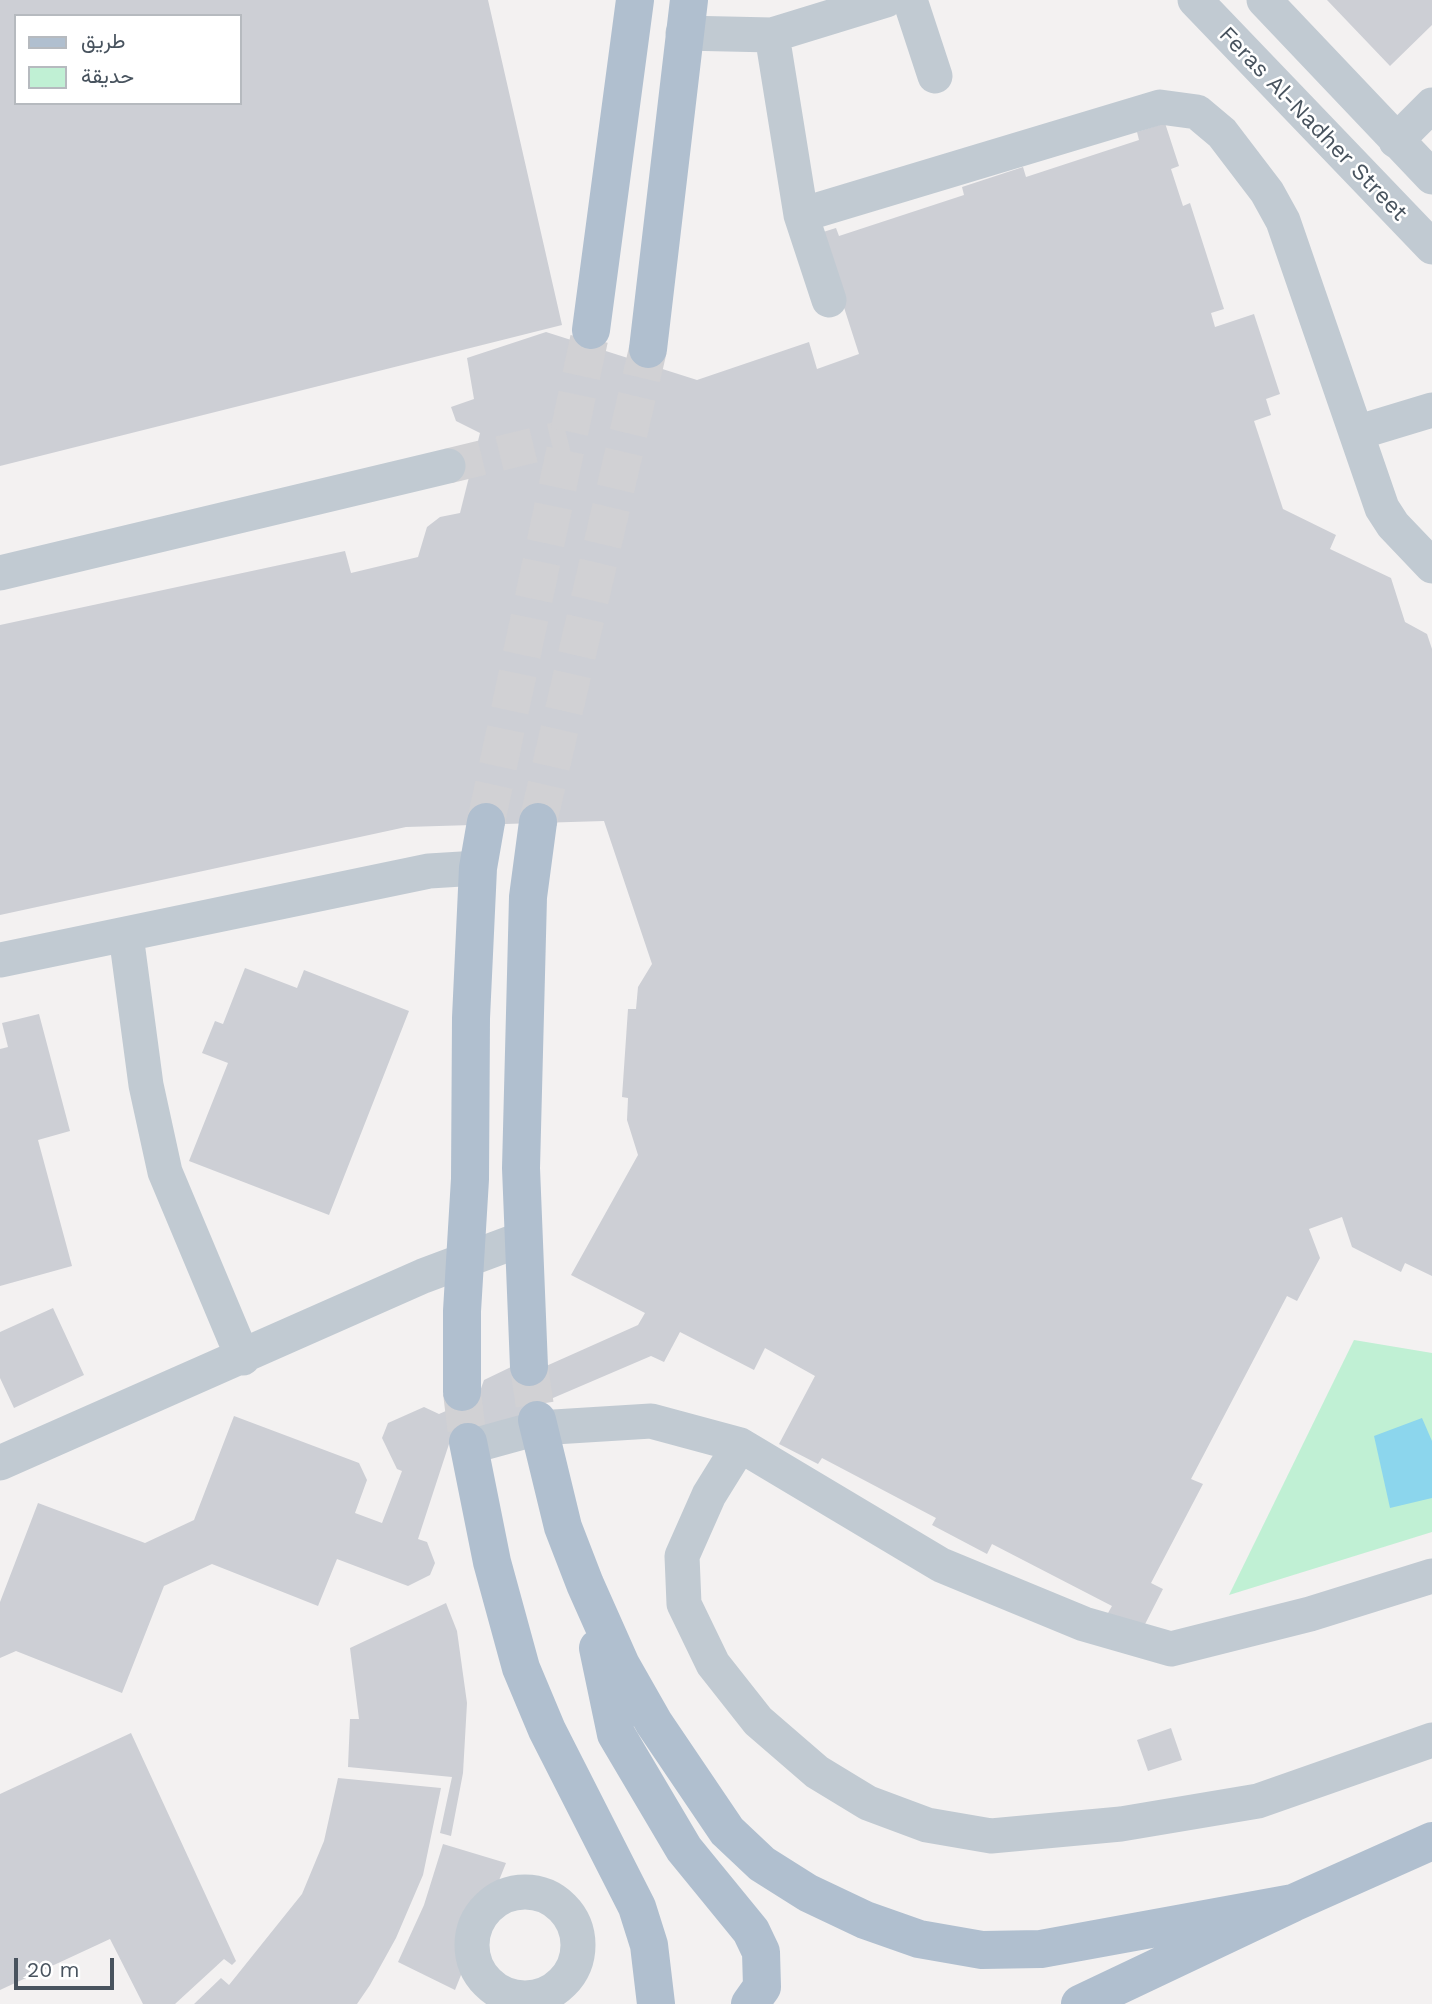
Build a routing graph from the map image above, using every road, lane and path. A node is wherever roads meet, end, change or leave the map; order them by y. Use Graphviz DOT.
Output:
graph roads {
  1 [pos="635,0"];
  2 [pos="886,0"];
  3 [pos="910,0"];
  4 [pos="1195,0"];
  5 [pos="1264,0"];
  6 [pos="686,16"];
  7 [pos="791,20"];
  8 [pos="935,76"];
  9 [pos="1432,105"];
  10 [pos="1396,141"];
  11 [pos="1432,177"];
  12 [pos="801,215"];
  13 [pos="1432,247"];
  14 [pos="829,300"];
  15 [pos="592,330"];
  16 [pos="648,349"];
  17 [pos="1432,410"];
  18 [pos="1356,433"];
  19 [pos="448,466"];
  20 [pos="1432,566"];
  21 [pos="0,573"];
  22 [pos="486,822"];
  23 [pos="538,822"];
  24 [pos="478,868"];
  25 [pos="126,935"];
  26 [pos="0,960"];
  27 [pos="522,1238"];
  28 [pos="465,1260"];
  29 [pos="243,1358"];
  30 [pos="529,1367"];
  31 [pos="462,1392"];
  32 [pos="538,1424"];
  33 [pos="468,1444"];
  34 [pos="740,1445"];
  35 [pos="0,1463"];
  36 [pos="1432,1576"];
  37 [pos="585,1584"];
  38 [pos="1432,1740"];
  39 [pos="1432,1841"];
  40 [pos="1293,1903"];
  41 [pos="761,1952"];
  42 [pos="574,1965"];
  43 [pos="494,1993"];
  44 [pos="660,1994"];
  45 [pos="570,2004"];
  46 [pos="750,2004"];
  47 [pos="775,2004"];
  48 [pos="1080,2004"];
  1 -- 15 [label="main road"];
  2 -- 7 [label="street"];
  3 -- 8 [label="street"];
  4 -- 13 [label="street, Feras Al-Nadher Street"];
  5 -- 10 [label="street, Feras Al-Nadher Street"];
  6 -- 7 [label="street"];
  6 -- 16 [label="main road"];
  7 -- 12 [label="street"];
  9 -- 10 [label="street"];
  10 -- 11 [label="street, Feras Al-Nadher Street"];
  12 -- 14 [label="street"];
  12 -- 18 [label="street"];
  17 -- 18 [label="street"];
  18 -- 20 [label="street"];
  19 -- 21 [label="street"];
  22 -- 24 [label="main road"];
  23 -- 27 [label="main road"];
  24 -- 25 [label="street"];
  24 -- 28 [label="main road"];
  25 -- 26 [label="street"];
  25 -- 29 [label="street"];
  27 -- 28 [label="street"];
  27 -- 30 [label="main road"];
  28 -- 29 [label="street"];
  28 -- 31 [label="main road"];
  29 -- 35 [label="street"];
  32 -- 33 [label="street"];
  32 -- 34 [label="street"];
  32 -- 37 [label="main road"];
  33 -- 44 [label="main road"];
  34 -- 36 [label="street"];
  34 -- 38 [label="street"];
  37 -- 40 [label="main road"];
  37 -- 41 [label="main road"];
  39 -- 40 [label="main road"];
  40 -- 48 [label="main road"];
  41 -- 46 [label="main road"];
  41 -- 47 [label="street"];
  42 -- 43 [label="street"];
  42 -- 43 [label="street"];
  42 -- 45 [label="street"];
}
